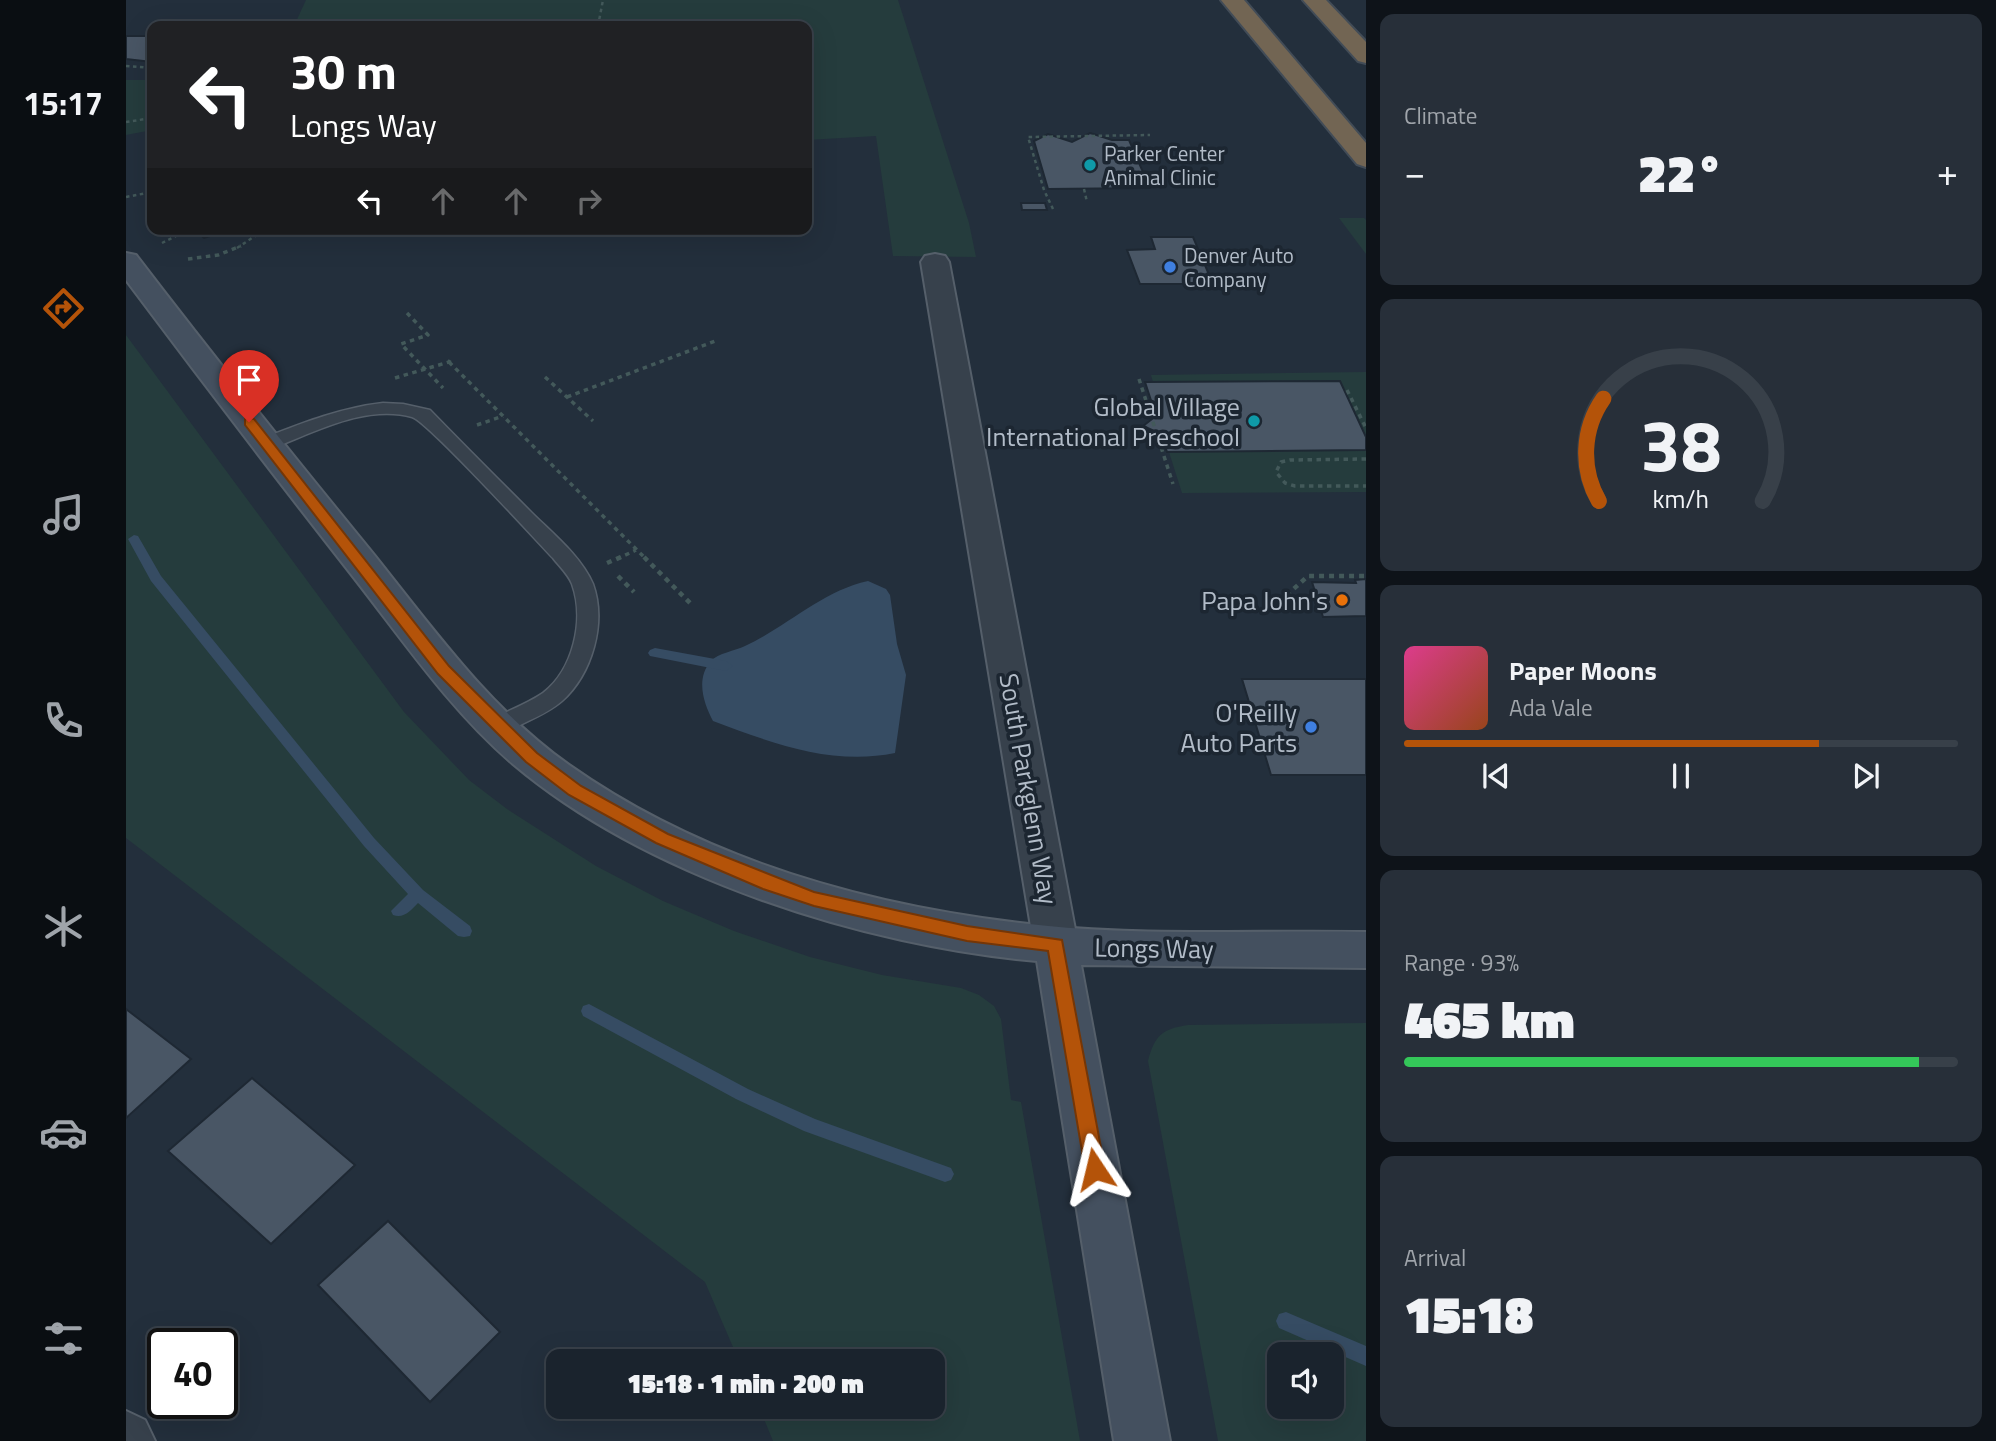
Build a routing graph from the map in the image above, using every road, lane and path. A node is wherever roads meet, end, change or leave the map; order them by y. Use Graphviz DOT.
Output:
graph roads {
  1 [pos="603,0"];
  2 [pos="1232,0"];
  3 [pos="1314,0"];
  4 [pos="599,21"];
  5 [pos="1366,57"];
  6 [pos="147,62"];
  7 [pos="126,66"];
  8 [pos="144,68"];
  9 [pos="1311,94"];
  10 [pos="147,119"];
  11 [pos="126,122"];
  12 [pos="1366,131"];
  13 [pos="1150,135"];
  14 [pos="1366,159"];
  15 [pos="1083,189"];
  16 [pos="147,193"];
  17 [pos="126,197"];
  18 [pos="1087,202"];
  19 [pos="1053,209"];
  20 [pos="178,235"];
  21 [pos="256,235"];
  22 [pos="162,243"];
  23 [pos="188,259"];
  24 [pos="126,261"];
  25 [pos="934,262"];
  26 [pos="718,340"];
  27 [pos="449,362"];
  28 [pos="545,377"];
  29 [pos="1139,379"];
  30 [pos="1347,390"];
  31 [pos="567,397"];
  32 [pos="503,416"];
  33 [pos="593,421"];
  34 [pos="477,425"];
  35 [pos="1366,428"];
  36 [pos="266,444"];
  37 [pos="1366,459"];
  38 [pos="1173,484"];
  39 [pos="1366,486"];
  40 [pos="636,550"];
  41 [pos="606,563"];
  42 [pos="1366,576"];
  43 [pos="1279,602"];
  44 [pos="690,603"];
  45 [pos="498,726"];
  46 [pos="1056,945"];
  47 [pos="1366,950"];
  48 [pos="1142,1441"];
  1 -- 4 [label="path"];
  2 -- 9 [label="highway"];
  3 -- 5 [label="highway"];
  6 -- 8 [label="path"];
  7 -- 8 [label="path"];
  9 -- 12 [label="highway"];
  9 -- 14 [label="highway"];
  10 -- 11 [label="path"];
  13 -- 19 [label="path"];
  15 -- 18 [label="path"];
  16 -- 17 [label="path"];
  20 -- 22 [label="path"];
  21 -- 23 [label="path"];
  24 -- 36 [label="street, Longs Way"];
  25 -- 46 [label="street, South Parkglenn Way"];
  26 -- 31 [label="path"];
  27 -- 32 [label="path"];
  28 -- 31 [label="path"];
  29 -- 38 [label="path"];
  30 -- 35 [label="path"];
  31 -- 33 [label="path"];
  32 -- 34 [label="path"];
  32 -- 40 [label="path"];
  36 -- 45 [label="street, Longs Way"];
  36 -- 45 [label="lane"];
  37 -- 39 [label="path"];
  40 -- 41 [label="path"];
  40 -- 44 [label="path"];
  42 -- 43 [label="path"];
  45 -- 46 [label="street, Longs Way"];
  46 -- 47 [label="street, Longs Way"];
  46 -- 48 [label="street, South Parkglenn Way"];
}
